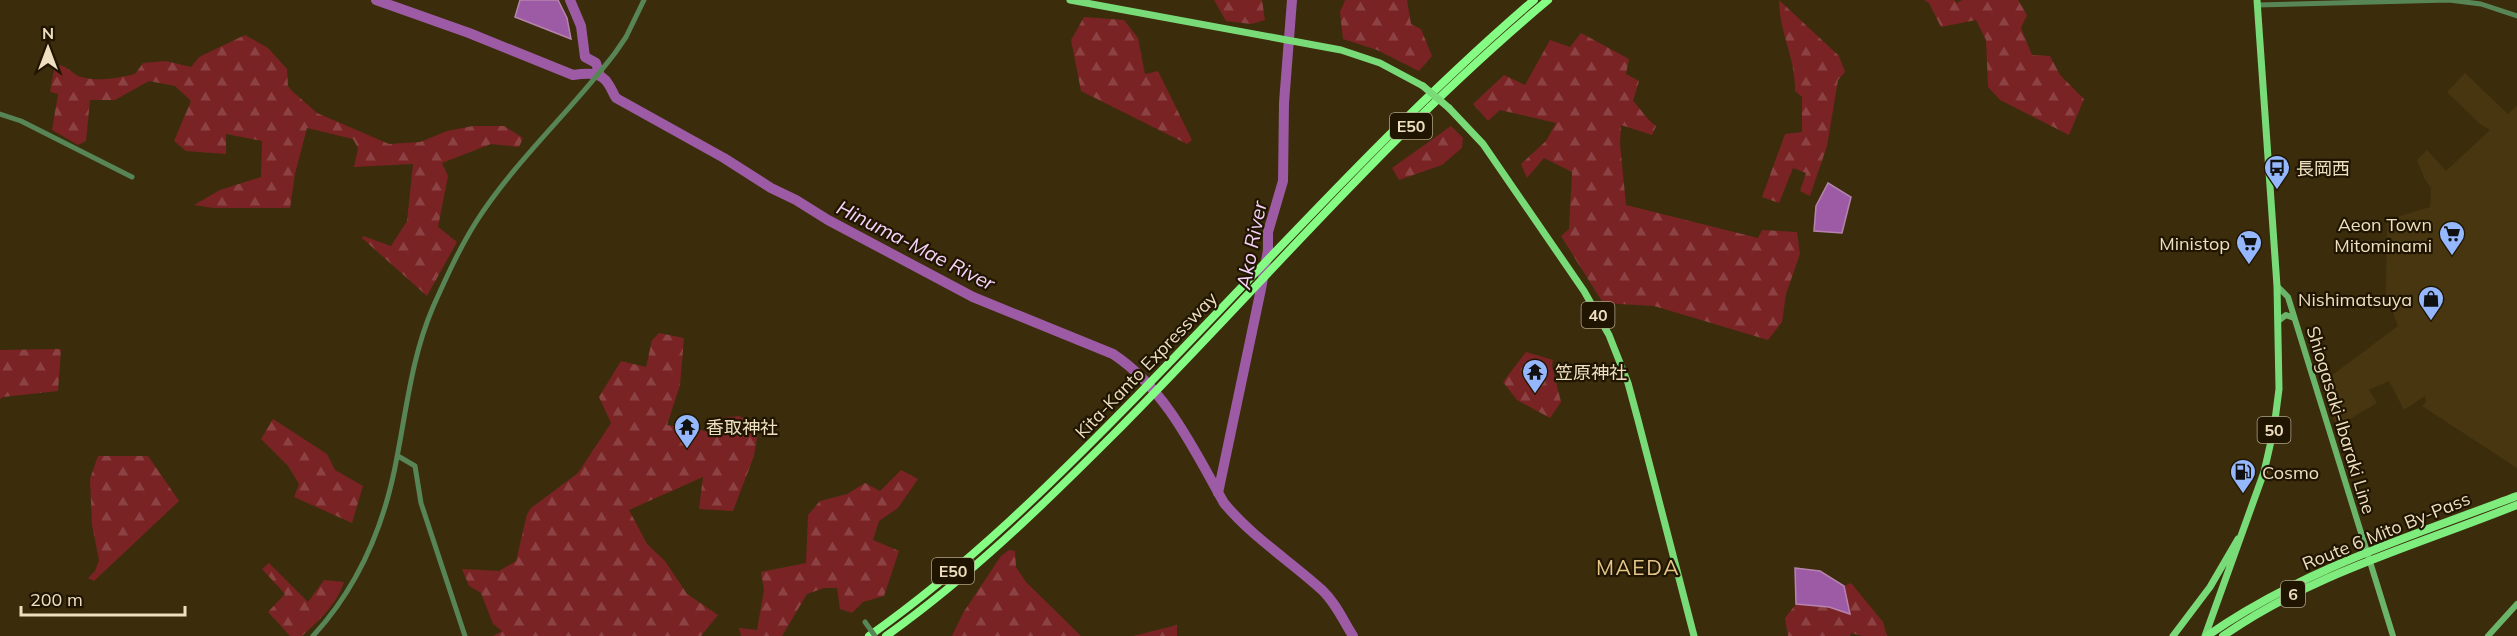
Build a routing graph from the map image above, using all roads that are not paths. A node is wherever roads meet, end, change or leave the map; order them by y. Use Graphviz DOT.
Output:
graph roads {
  1 [pos="644,0"];
  2 [pos="1070,0"];
  3 [pos="1534,0"];
  4 [pos="1548,0"];
  5 [pos="2257,3"];
  6 [pos="2517,16"];
  7 [pos="0,114"];
  8 [pos="132,177"];
  9 [pos="2277,286"];
  10 [pos="2295,318"];
  11 [pos="2278,321"];
  12 [pos="398,456"];
  13 [pos="2517,496"];
  14 [pos="2517,505"];
  15 [pos="2241,534"];
  16 [pos="2366,553"];
  17 [pos="2369,562"];
  18 [pos="2517,604"];
  19 [pos="865,622"];
  20 [pos="313,636"];
  21 [pos="465,636"];
  22 [pos="870,636"];
  23 [pos="875,636"];
  24 [pos="886,636"];
  25 [pos="1694,636"];
  26 [pos="2173,636"];
  27 [pos="2206,636"];
  28 [pos="2223,636"];
  29 [pos="2393,636"];
  30 [pos="2488,636"];
  1 -- 12 [label="street"];
  2 -- 25 [label="main road, 40, bridge"];
  3 -- 22 [label="highway, Kita-Kanto Expressway / E50"];
  4 -- 24 [label="highway, Kita-Kanto Expressway / E50"];
  5 -- 6 [label="street"];
  5 -- 9 [label="main road, 50"];
  7 -- 8 [label="street"];
  9 -- 10 [label="main road, Shiogasaki-Ibaraki Line"];
  9 -- 11 [label="main road, 50"];
  10 -- 11 [label="main road"];
  10 -- 16 [label="main road, Shiogasaki-Ibaraki Line"];
  11 -- 15 [label="main road, 50"];
  12 -- 20 [label="street"];
  12 -- 21 [label="street"];
  13 -- 16 [label="highway, Route 6 Mito By-Pass / 6"];
  14 -- 17 [label="highway, Route 6 Mito By-Pass / 6"];
  15 -- 26 [label="main road"];
  15 -- 27 [label="main road"];
  16 -- 17 [label="main road, Shiogasaki-Ibaraki Line"];
  16 -- 27 [label="highway, Route 6 Mito By-Pass / 6"];
  17 -- 28 [label="highway, Route 6 Mito By-Pass / 6"];
  17 -- 29 [label="main road, Shiogasaki-Ibaraki Line"];
  18 -- 30 [label="main road"];
  19 -- 23 [label="street, bridge"];
}
